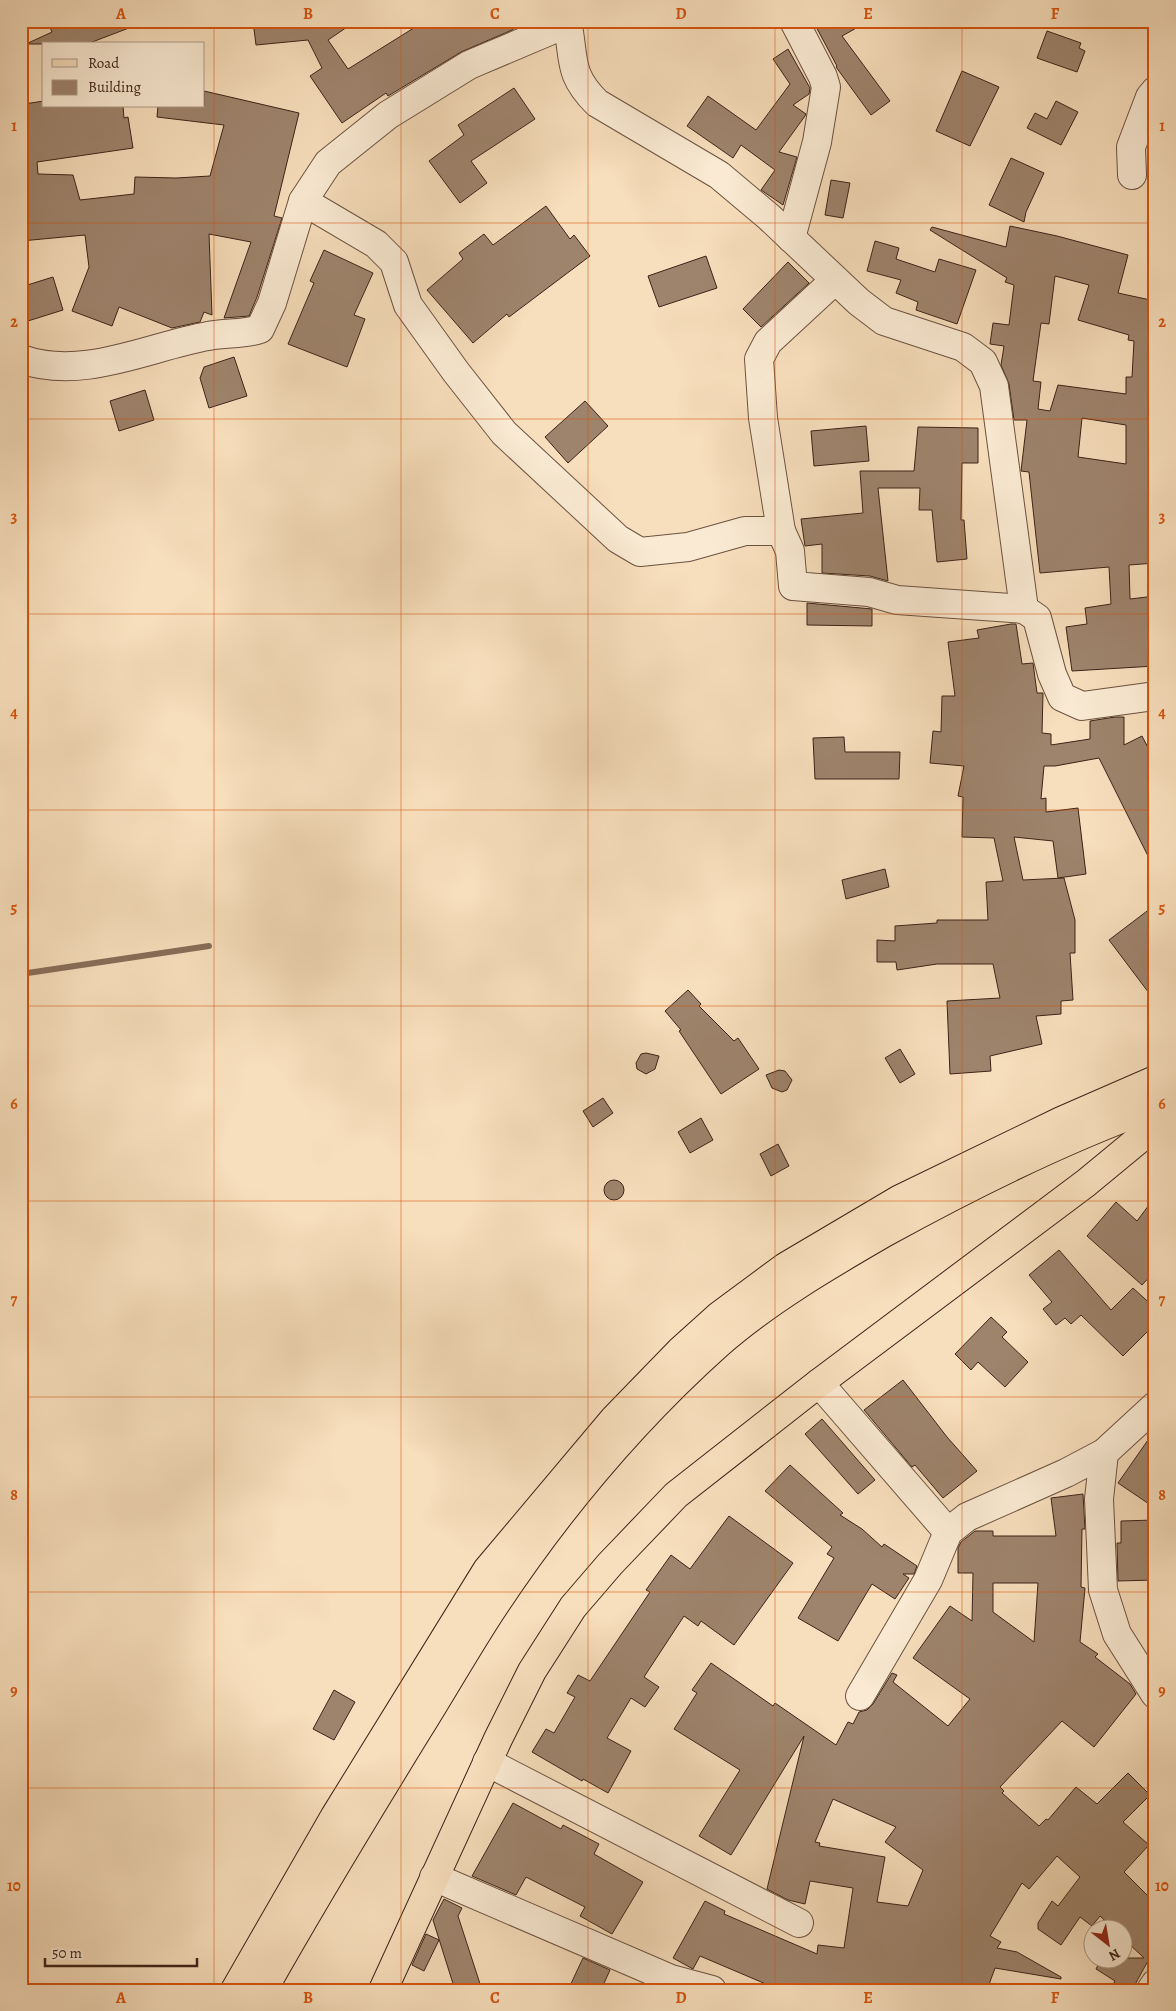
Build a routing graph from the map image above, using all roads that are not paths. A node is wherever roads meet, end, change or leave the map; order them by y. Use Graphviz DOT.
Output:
graph roads {
  1 [pos="794,21"];
  2 [pos="568,22"];
  3 [pos="1155,91"];
  4 [pos="1132,175"];
  5 [pos="303,201"];
  6 [pos="791,238"];
  7 [pos="835,280"];
  8 [pos="21,359"];
  9 [pos="781,531"];
  10 [pos="1024,609"];
  11 [pos="1155,696"];
  12 [pos="1155,1080"];
  13 [pos="1114,1097"];
  14 [pos="1155,1106"];
  15 [pos="1155,1126"];
  16 [pos="1093,1131"];
  17 [pos="1086,1183"];
  18 [pos="819,1383"];
  19 [pos="1155,1406"];
  20 [pos="1104,1453"];
  21 [pos="948,1532"];
  22 [pos="1155,1694"];
  23 [pos="860,1696"];
  24 [pos="487,1762"];
  25 [pos="434,1877"];
  26 [pos="799,1923"];
  27 [pos="1155,1984"];
  28 [pos="670,1985"];
  29 [pos="235,1990"];
  30 [pos="263,1990"];
  31 [pos="383,1990"];
  32 [pos="712,1990"];
  33 [pos="1151,1990"];
  1 -- 6 [label="street"];
  2 -- 5 [label="street"];
  2 -- 6 [label="street"];
  3 -- 4 [label="street"];
  5 -- 8 [label="street"];
  5 -- 9 [label="street"];
  6 -- 7 [label="street"];
  7 -- 9 [label="street"];
  7 -- 10 [label="street"];
  9 -- 10 [label="street"];
  10 -- 11 [label="street"];
  12 -- 13 [label="main road"];
  13 -- 16 [label="main road"];
  13 -- 29 [label="main road"];
  14 -- 16 [label="main road"];
  15 -- 17 [label="main road"];
  16 -- 17 [label="main road"];
  16 -- 30 [label="main road"];
  17 -- 18 [label="main road"];
  18 -- 21 [label="street"];
  18 -- 24 [label="main road"];
  19 -- 20 [label="street"];
  20 -- 21 [label="street"];
  20 -- 22 [label="street"];
  21 -- 23 [label="street"];
  24 -- 25 [label="main road"];
  24 -- 26 [label="street"];
  25 -- 28 [label="street"];
  25 -- 31 [label="main road"];
  27 -- 33 [label="street"];
  28 -- 32 [label="street"];
}
